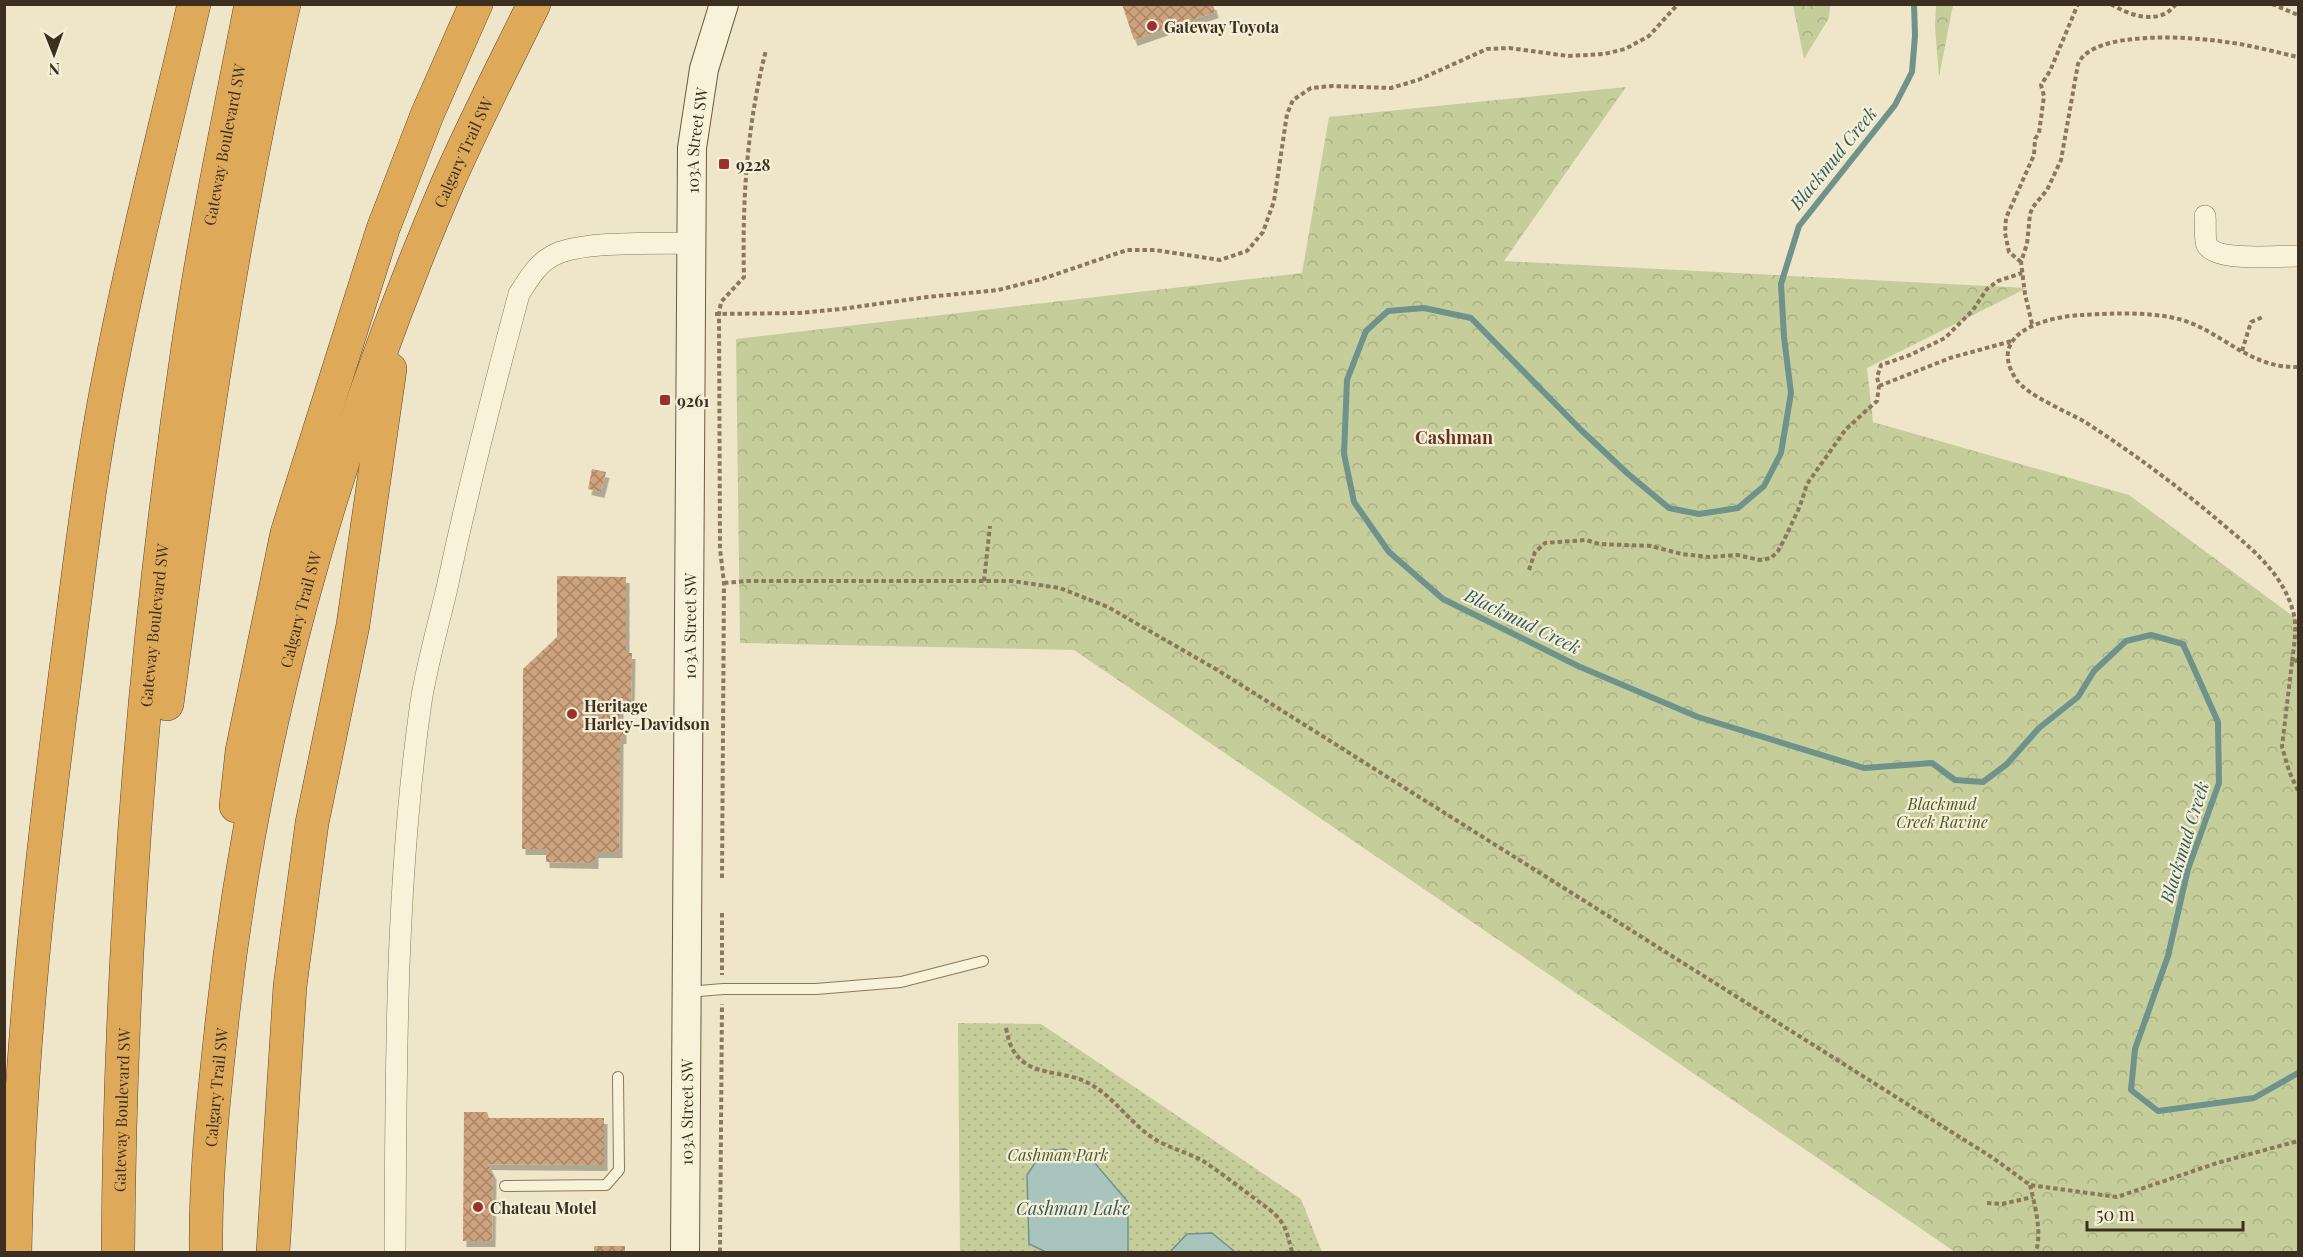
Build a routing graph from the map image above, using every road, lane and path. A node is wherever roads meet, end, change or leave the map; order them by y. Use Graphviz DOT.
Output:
graph roads {
  1 [pos="195,4"];
  2 [pos="251,4"];
  3 [pos="284,4"];
  4 [pos="476,4"];
  5 [pos="534,4"];
  6 [pos="724,4"];
  7 [pos="1678,4"];
  8 [pos="2078,4"];
  9 [pos="2110,4"];
  10 [pos="2176,4"];
  11 [pos="2272,4"];
  12 [pos="2298,15"];
  13 [pos="766,50"];
  14 [pos="2298,57"];
  15 [pos="2205,216"];
  16 [pos="691,243"];
  17 [pos="2298,256"];
  18 [pos="2021,262"];
  19 [pos="2022,273"];
  20 [pos="400,303"];
  21 [pos="717,314"];
  22 [pos="2263,317"];
  23 [pos="2032,325"];
  24 [pos="2012,341"];
  25 [pos="2242,351"];
  26 [pos="2298,368"];
  27 [pos="1879,386"];
  28 [pos="990,526"];
  29 [pos="1529,570"];
  30 [pos="984,581"];
  31 [pos="724,583"];
  32 [pos="2298,660"];
  33 [pos="2292,662"];
  34 [pos="2298,791"];
  35 [pos="132,863"];
  36 [pos="722,878"];
  37 [pos="722,913"];
  38 [pos="983,961"];
  39 [pos="723,989"];
  40 [pos="687,992"];
  41 [pos="1006,1028"];
  42 [pos="618,1077"];
  43 [pos="212,1121"];
  44 [pos="2298,1141"];
  45 [pos="2030,1185"];
  46 [pos="505,1186"];
  47 [pos="2033,1197"];
  48 [pos="1987,1203"];
  49 [pos="15,1252"];
  50 [pos="118,1252"];
  51 [pos="206,1252"];
  52 [pos="273,1252"];
  53 [pos="395,1252"];
  54 [pos="685,1252"];
  55 [pos="720,1252"];
  56 [pos="1292,1252"];
  57 [pos="2036,1252"];
  1 -- 49 [label="highway"];
  2 -- 35 [label="highway, Gateway Boulevard SW"];
  3 -- 35 [label="highway"];
  4 -- 43 [label="highway"];
  5 -- 20 [label="highway, Calgary Trail SW"];
  6 -- 16 [label="street, 103A Street SW"];
  7 -- 21 [label="path"];
  8 -- 18 [label="path"];
  9 -- 10 [label="path"];
  11 -- 12 [label="path"];
  13 -- 21 [label="path"];
  14 -- 18 [label="path"];
  15 -- 17 [label="street"];
  16 -- 40 [label="street, 103A Street SW"];
  16 -- 53 [label="street"];
  18 -- 19 [label="path"];
  19 -- 23 [label="path"];
  19 -- 27 [label="path"];
  20 -- 43 [label="highway, Calgary Trail SW"];
  20 -- 52 [label="highway"];
  21 -- 31 [label="path"];
  22 -- 25 [label="path"];
  23 -- 24 [label="path"];
  23 -- 25 [label="path"];
  24 -- 27 [label="path"];
  24 -- 33 [label="path"];
  25 -- 26 [label="path"];
  27 -- 29 [label="path"];
  28 -- 30 [label="path"];
  30 -- 31 [label="path"];
  30 -- 45 [label="path"];
  31 -- 36 [label="path"];
  32 -- 33 [label="path"];
  33 -- 34 [label="path"];
  35 -- 50 [label="highway, Gateway Boulevard SW"];
  37 -- 39 [label="path"];
  38 -- 39 [label="lane"];
  39 -- 40 [label="lane"];
  39 -- 55 [label="path"];
  40 -- 54 [label="street, 103A Street SW"];
  41 -- 56 [label="path"];
  42 -- 46 [label="lane"];
  43 -- 51 [label="highway, Calgary Trail SW"];
  44 -- 45 [label="path"];
  45 -- 47 [label="path"];
  47 -- 48 [label="path"];
  47 -- 57 [label="path"];
}
